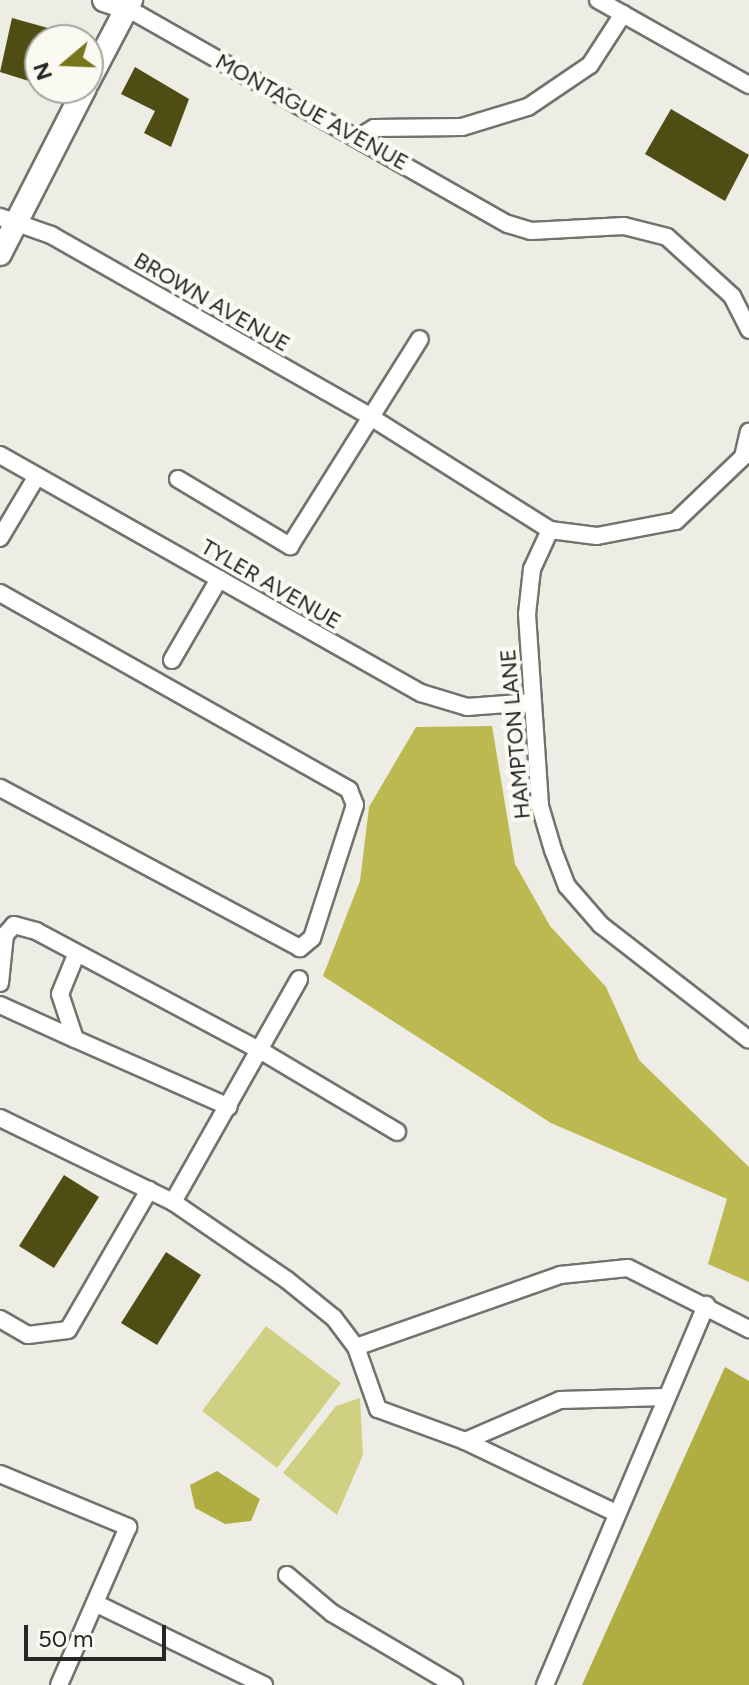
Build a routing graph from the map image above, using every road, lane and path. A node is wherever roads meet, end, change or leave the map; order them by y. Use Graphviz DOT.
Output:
graph roads {
  1 [pos="104,0"];
  2 [pos="598,0"];
  3 [pos="129,4"];
  4 [pos="623,14"];
  5 [pos="104,52"];
  6 [pos="749,85"];
  7 [pos="76,104"];
  8 [pos="359,137"];
  9 [pos="8,219"];
  10 [pos="0,254"];
  11 [pos="749,330"];
  12 [pos="420,339"];
  13 [pos="369,416"];
  14 [pos="749,432"];
  15 [pos="0,455"];
  16 [pos="37,476"];
  17 [pos="178,479"];
  18 [pos="550,530"];
  19 [pos="0,538"];
  20 [pos="219,579"];
  21 [pos="0,593"];
  22 [pos="172,660"];
  23 [pos="533,702"];
  24 [pos="0,788"];
  25 [pos="76,955"];
  26 [pos="299,979"];
  27 [pos="0,983"];
  28 [pos="0,1005"];
  29 [pos="75,1039"];
  30 [pos="749,1040"];
  31 [pos="263,1052"];
  32 [pos="229,1107"];
  33 [pos="0,1118"];
  34 [pos="397,1132"];
  35 [pos="149,1190"];
  36 [pos="173,1202"];
  37 [pos="706,1305"];
  38 [pos="0,1319"];
  39 [pos="749,1329"];
  40 [pos="356,1347"];
  41 [pos="665,1397"];
  42 [pos="465,1441"];
  43 [pos="0,1474"];
  44 [pos="614,1512"];
  45 [pos="287,1575"];
  46 [pos="95,1603"];
  47 [pos="59,1685"];
  48 [pos="264,1685"];
  49 [pos="454,1685"];
  50 [pos="545,1685"];
  1 -- 3 [label="street, MONTAGUE AVENUE"];
  2 -- 4 [label="street"];
  3 -- 5 [label="street"];
  3 -- 8 [label="street, MONTAGUE AVENUE"];
  4 -- 6 [label="street"];
  4 -- 8 [label="street"];
  7 -- 9 [label="street"];
  8 -- 11 [label="street, MONTAGUE AVENUE"];
  9 -- 10 [label="street"];
  9 -- 13 [label="street, BROWN AVENUE"];
  12 -- 13 [label="street"];
  13 -- 17 [label="street"];
  13 -- 18 [label="street, BROWN AVENUE"];
  14 -- 18 [label="street"];
  15 -- 16 [label="street, TYLER AVENUE"];
  16 -- 19 [label="street"];
  16 -- 20 [label="street, TYLER AVENUE"];
  18 -- 23 [label="street, HAMPTON LANE"];
  20 -- 22 [label="street"];
  20 -- 23 [label="street, TYLER AVENUE"];
  21 -- 24 [label="street"];
  23 -- 30 [label="street, HAMPTON LANE"];
  25 -- 27 [label="street"];
  25 -- 29 [label="street"];
  25 -- 31 [label="street"];
  26 -- 31 [label="street"];
  28 -- 29 [label="street"];
  29 -- 32 [label="street"];
  31 -- 32 [label="street"];
  31 -- 34 [label="street"];
  32 -- 36 [label="street"];
  33 -- 35 [label="street"];
  35 -- 36 [label="street"];
  35 -- 38 [label="street"];
  36 -- 40 [label="street"];
  37 -- 39 [label="street"];
  37 -- 40 [label="street"];
  37 -- 41 [label="street"];
  40 -- 42 [label="street"];
  41 -- 42 [label="street"];
  41 -- 44 [label="street"];
  42 -- 44 [label="street"];
  43 -- 46 [label="street"];
  44 -- 50 [label="street"];
  45 -- 49 [label="street"];
  46 -- 47 [label="street"];
  46 -- 48 [label="street"];
}
